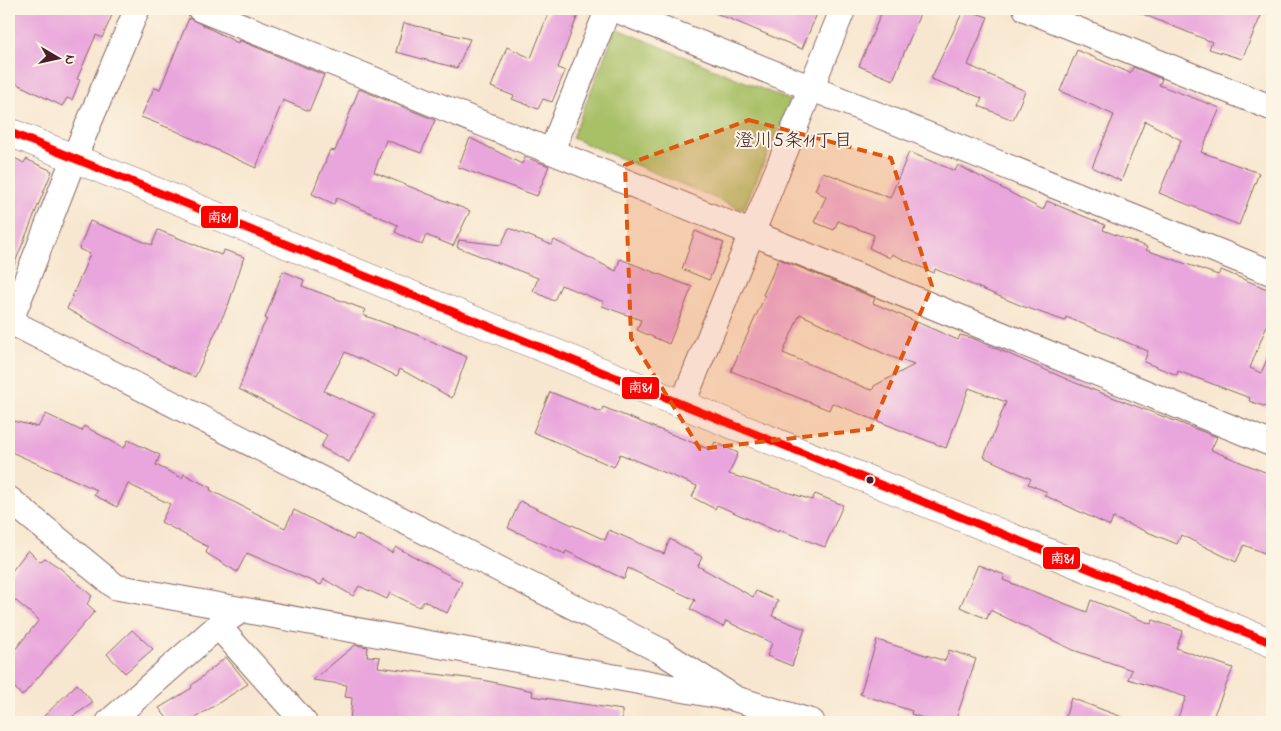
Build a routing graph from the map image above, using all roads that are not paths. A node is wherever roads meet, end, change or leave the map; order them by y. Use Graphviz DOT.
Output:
graph roads {
  1 [pos="137,9"];
  2 [pos="200,9"];
  3 [pos="608,9"];
  4 [pos="614,9"];
  5 [pos="843,9"];
  6 [pos="1026,9"];
  7 [pos="811,87"];
  8 [pos="1272,108"];
  9 [pos="9,132"];
  10 [pos="552,150"];
  11 [pos="74,158"];
  12 [pos="753,233"];
  13 [pos="1272,273"];
  14 [pos="10,322"];
  15 [pos="682,405"];
  16 [pos="1272,444"];
  17 [pos="9,499"];
  18 [pos="240,611"];
  19 [pos="218,626"];
  20 [pos="1272,643"];
  21 [pos="736,699"];
  22 [pos="111,722"];
  23 [pos="304,722"];
  24 [pos="764,722"];
  25 [pos="812,722"];
  1 -- 11 [label="street"];
  2 -- 10 [label="street"];
  3 -- 10 [label="street"];
  4 -- 7 [label="street"];
  5 -- 7 [label="street"];
  6 -- 8 [label="street"];
  7 -- 12 [label="street"];
  7 -- 13 [label="street"];
  9 -- 11 [label="street"];
  10 -- 12 [label="street"];
  11 -- 14 [label="street"];
  11 -- 15 [label="street"];
  12 -- 15 [label="street"];
  12 -- 16 [label="street"];
  14 -- 21 [label="street"];
  15 -- 20 [label="street"];
  17 -- 18 [label="street"];
  18 -- 19 [label="street"];
  18 -- 21 [label="street"];
  19 -- 22 [label="street"];
  19 -- 23 [label="street"];
  21 -- 24 [label="street"];
  21 -- 25 [label="street"];
}
